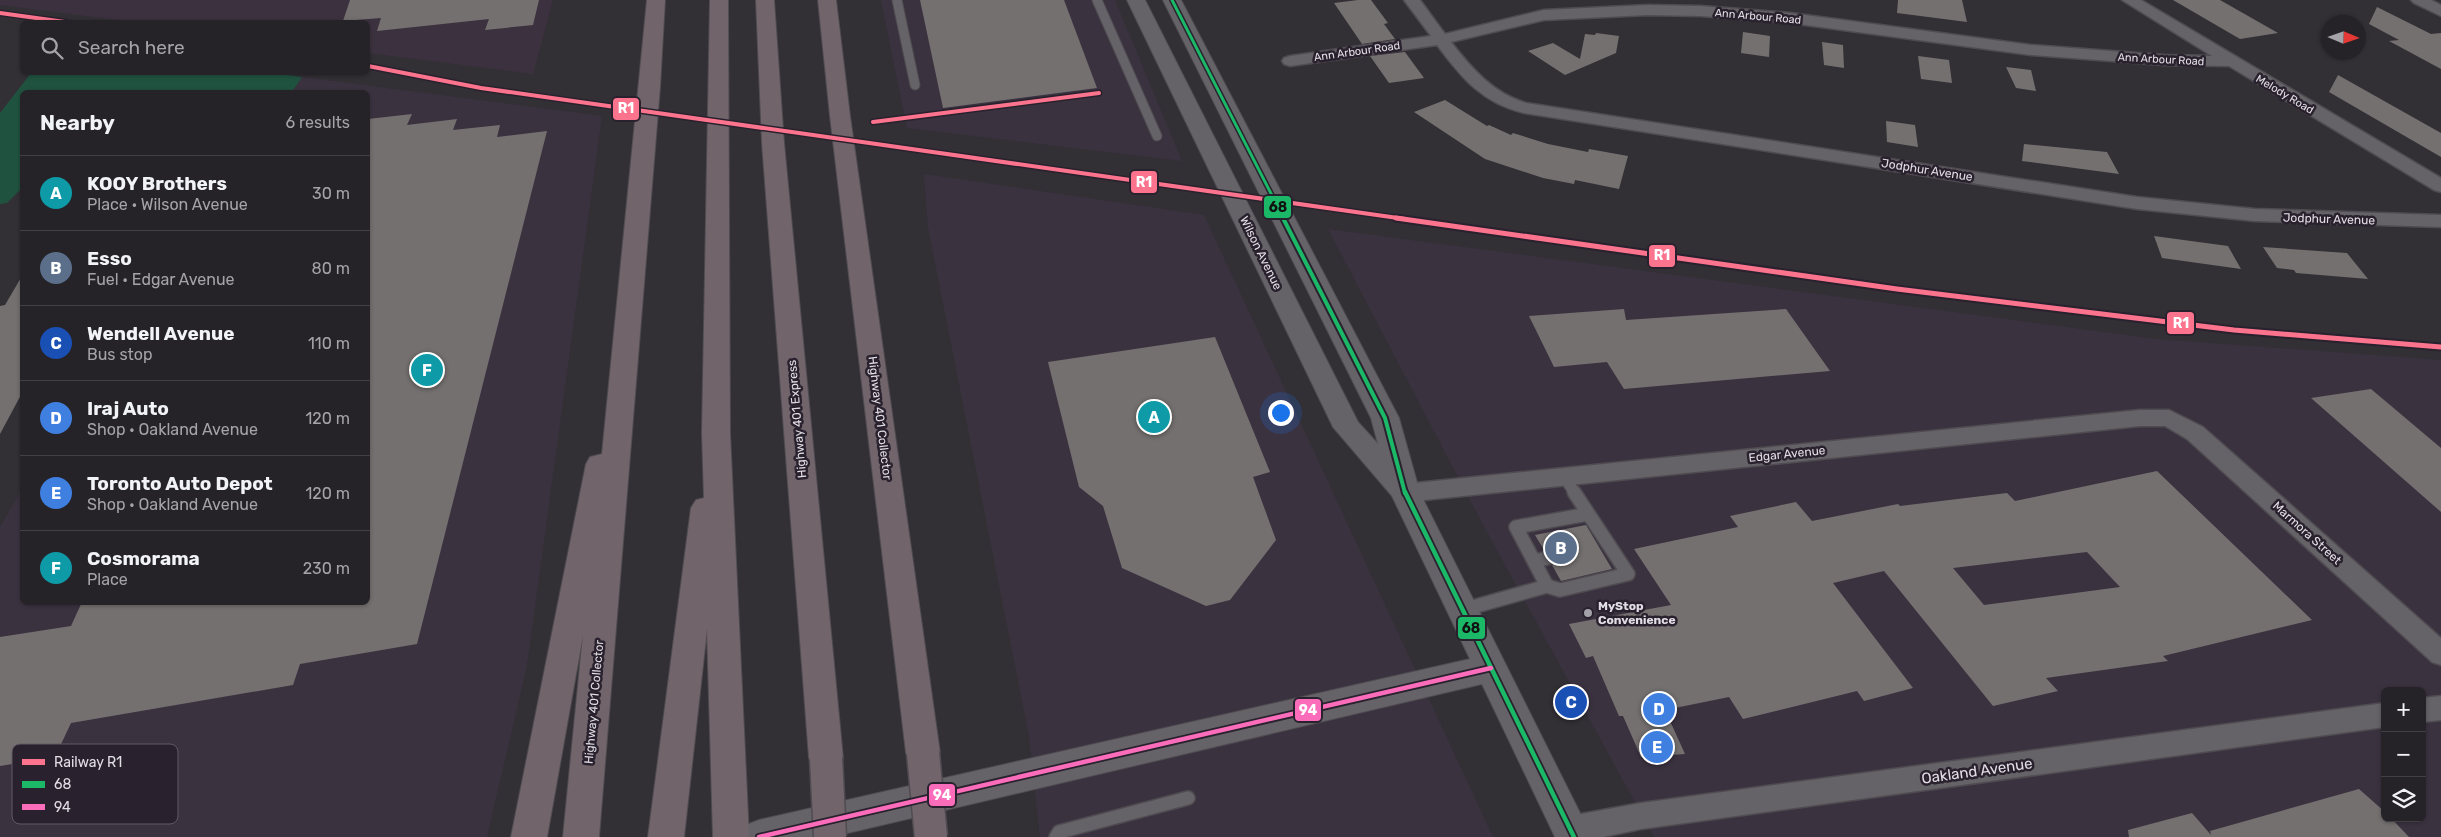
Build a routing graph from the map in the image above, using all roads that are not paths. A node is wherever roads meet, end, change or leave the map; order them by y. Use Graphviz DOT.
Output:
graph roads {
  1 [pos="656,0"];
  2 [pos="719,0"];
  3 [pos="765,0"];
  4 [pos="897,0"];
  5 [pos="1097,0"];
  6 [pos="1136,0"];
  7 [pos="1172,0"];
  8 [pos="1412,0"];
  9 [pos="2130,0"];
  10 [pos="2419,0"];
  11 [pos="827,1"];
  12 [pos="1544,7"];
  13 [pos="2441,11"];
  14 [pos="1443,39"];
  15 [pos="1290,61"];
  16 [pos="2229,61"];
  17 [pos="915,85"];
  18 [pos="1157,136"];
  19 [pos="2441,186"];
  20 [pos="2441,221"];
  21 [pos="626,337"];
  22 [pos="2169,418"];
  23 [pos="716,433"];
  24 [pos="1564,476"];
  25 [pos="1404,493"];
  26 [pos="1588,514"];
  27 [pos="1548,558"];
  28 [pos="1534,561"];
  29 [pos="1547,586"];
  30 [pos="1462,610"];
  31 [pos="2441,654"];
  32 [pos="1491,668"];
  33 [pos="2441,708"];
  34 [pos="2426,710"];
  35 [pos="2381,716"];
  36 [pos="1188,798"];
  37 [pos="667,824"];
  38 [pos="1572,833"];
  39 [pos="581,836"];
  40 [pos="529,837"];
  41 [pos="732,837"];
  42 [pos="759,837"];
  43 [pos="830,837"];
  44 [pos="931,837"];
  45 [pos="1056,837"];
  1 -- 21 [label="highway, Highway 401 Collector"];
  2 -- 23 [label="highway"];
  3 -- 43 [label="highway, Highway 401 Express, bridge"];
  4 -- 17 [label="lane"];
  5 -- 18 [label="lane"];
  6 -- 25 [label="main road, Wilson Avenue"];
  7 -- 25 [label="main road, Wilson Avenue"];
  8 -- 14 [label="street, Jodphur Avenue"];
  9 -- 16 [label="street, Melody Road"];
  10 -- 13 [label="street"];
  11 -- 44 [label="highway, Highway 401 Collector, bridge"];
  12 -- 14 [label="street, Ann Arbour Road"];
  12 -- 16 [label="street, Ann Arbour Road"];
  14 -- 15 [label="street, Ann Arbour Road"];
  14 -- 20 [label="street, Jodphur Avenue"];
  16 -- 19 [label="street, Melody Road"];
  21 -- 39 [label="highway, Highway 401 Collector"];
  21 -- 40 [label="highway"];
  22 -- 24 [label="street, Edgar Avenue"];
  22 -- 31 [label="street, Marmora Street"];
  23 -- 37 [label="highway"];
  23 -- 41 [label="highway"];
  24 -- 25 [label="street, Edgar Avenue"];
  24 -- 26 [label="lane"];
  25 -- 30 [label="main road, Wilson Avenue"];
  26 -- 28 [label="lane"];
  26 -- 29 [label="lane"];
  27 -- 28 [label="lane"];
  28 -- 29 [label="lane"];
  29 -- 30 [label="lane"];
  30 -- 32 [label="main road, Wilson Avenue"];
  32 -- 38 [label="main road, Wilson Avenue"];
  32 -- 42 [label="main road"];
  33 -- 34 [label="street"];
  35 -- 38 [label="street, Oakland Avenue"];
  36 -- 45 [label="lane"];
}
